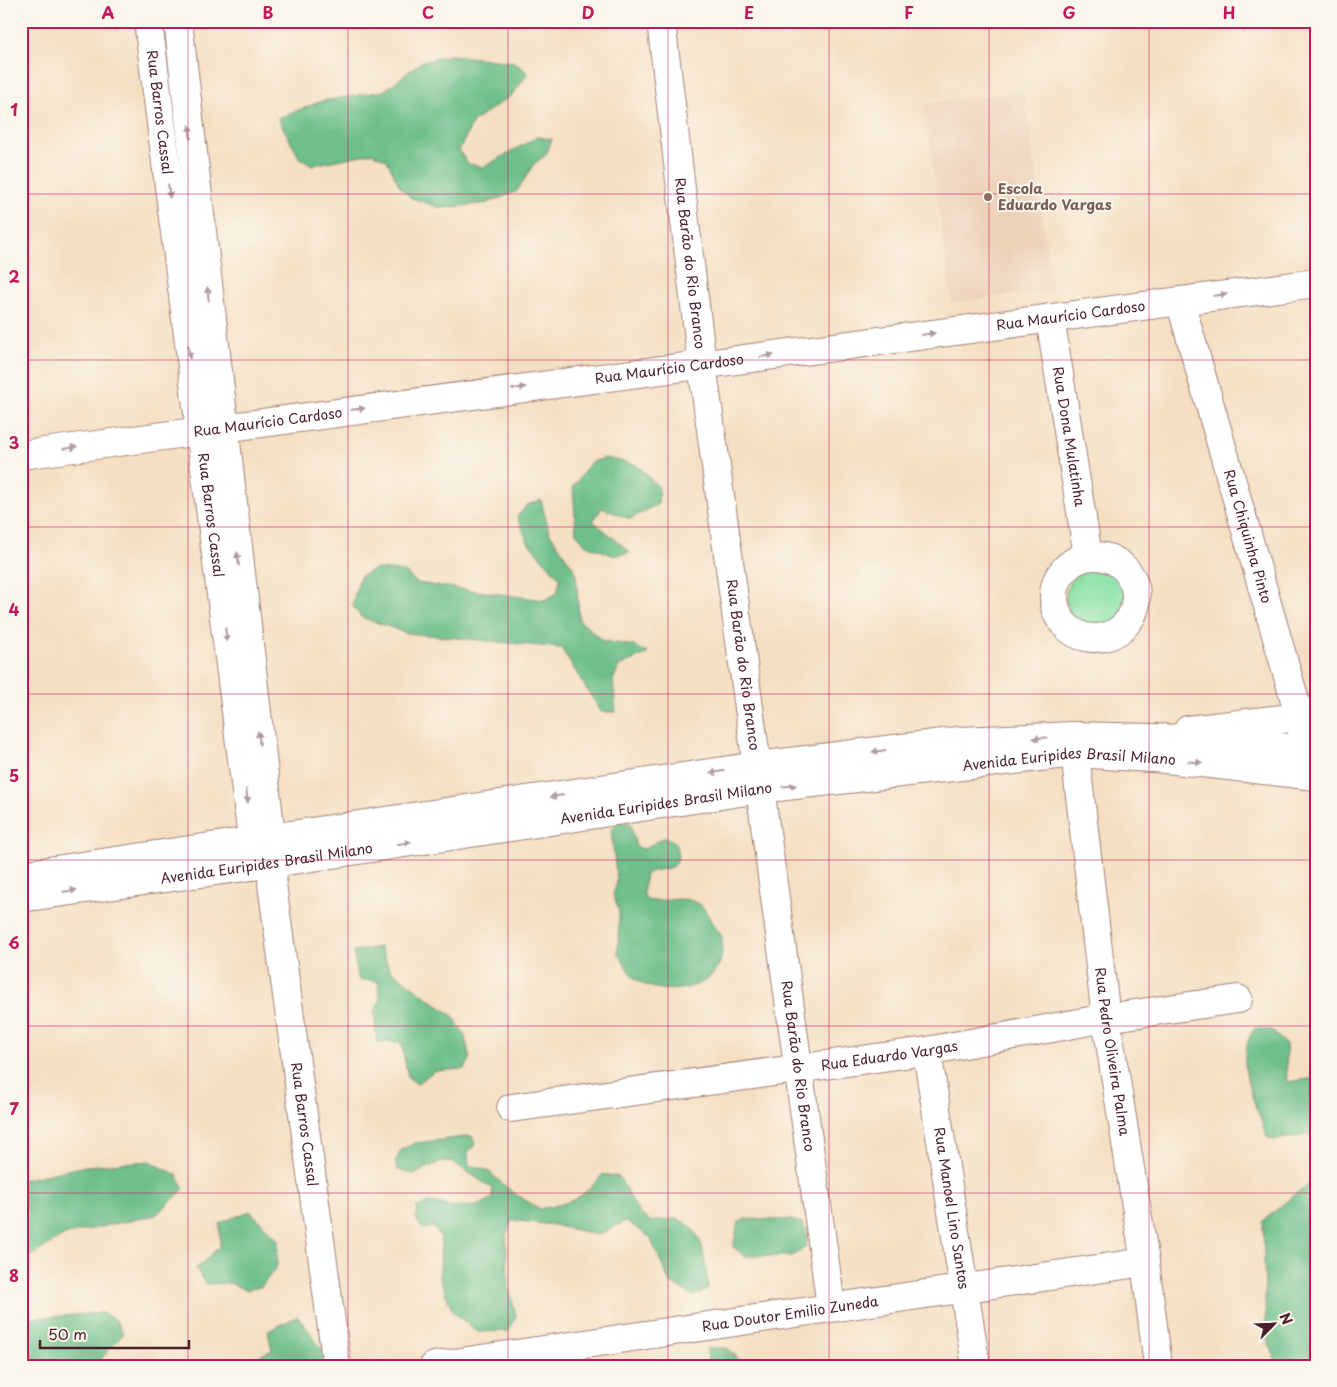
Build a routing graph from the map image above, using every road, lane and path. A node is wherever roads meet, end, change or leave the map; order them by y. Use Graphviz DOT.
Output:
graph roads {
  1 [pos="148,21"];
  2 [pos="178,21"];
  3 [pos="661,21"];
  4 [pos="201,230"];
  5 [pos="174,232"];
  6 [pos="1316,283"];
  7 [pos="1180,301"];
  8 [pos="1050,318"];
  9 [pos="702,364"];
  10 [pos="211,428"];
  11 [pos="21,455"];
  12 [pos="1088,556"];
  13 [pos="1308,716"];
  14 [pos="1122,738"];
  15 [pos="1074,745"];
  16 [pos="1227,753"];
  17 [pos="1310,763"];
  18 [pos="758,778"];
  19 [pos="266,858"];
  20 [pos="21,875"];
  21 [pos="95,876"];
  22 [pos="21,898"];
  23 [pos="1238,999"];
  24 [pos="1106,1018"];
  25 [pos="927,1051"];
  26 [pos="796,1068"];
  27 [pos="511,1108"];
  28 [pos="1145,1262"];
  29 [pos="965,1287"];
  30 [pos="831,1307"];
  31 [pos="337,1366"];
  32 [pos="434,1366"];
  33 [pos="976,1366"];
  34 [pos="1158,1366"];
  1 -- 5 [label="street, Rua Barros Cassal, one-way"];
  4 -- 2 [label="street, Rua Barros Cassal, one-way"];
  3 -- 9 [label="street, Rua Barão do Rio Branco"];
  4 -- 5 [label="street"];
  10 -- 4 [label="street, Rua Barros Cassal, one-way"];
  5 -- 10 [label="street, Rua Barros Cassal, one-way"];
  7 -- 6 [label="street, Rua Maurício Cardoso, one-way"];
  7 -- 8 [label="street, Rua Maurício Cardoso"];
  7 -- 13 [label="street, Rua Chiquinha Pinto"];
  9 -- 8 [label="street, Rua Maurício Cardoso, one-way"];
  8 -- 12 [label="street, Rua Dona Mulatinha"];
  10 -- 9 [label="street, Rua Maurício Cardoso, one-way"];
  9 -- 18 [label="street, Rua Barão do Rio Branco"];
  11 -- 10 [label="street, Rua Maurício Cardoso, one-way"];
  10 -- 19 [label="street, Rua Barros Cassal"];
  13 -- 14 [label="street"];
  13 -- 16 [label="street"];
  13 -- 17 [label="street, Rua Chiquinha Pinto"];
  14 -- 15 [label="street, Avenida Euripides Brasil Milano"];
  14 -- 16 [label="street, Avenida Euripides Brasil Milano"];
  15 -- 16 [label="street, Avenida Euripides Brasil Milano, one-way"];
  15 -- 18 [label="street, Avenida Euripides Brasil Milano"];
  15 -- 24 [label="street, Rua Pedro Oliveira Palma"];
  16 -- 17 [label="street, Avenida Euripides Brasil Milano"];
  18 -- 19 [label="street, Avenida Euripides Brasil Milano"];
  18 -- 26 [label="street, Rua Barão do Rio Branco"];
  19 -- 21 [label="street, Avenida Euripides Brasil Milano"];
  19 -- 31 [label="street, Rua Barros Cassal"];
  20 -- 21 [label="street, Avenida Euripides Brasil Milano"];
  22 -- 21 [label="street, Avenida Euripides Brasil Milano, one-way"];
  23 -- 24 [label="street, Rua Eduardo Vargas"];
  24 -- 25 [label="street, Rua Eduardo Vargas"];
  24 -- 28 [label="street, Rua Pedro Oliveira Palma"];
  25 -- 26 [label="street, Rua Eduardo Vargas"];
  25 -- 29 [label="street, Rua Manoel Lino Santos"];
  26 -- 27 [label="street, Rua Eduardo Vargas"];
  26 -- 30 [label="street, Rua Barão do Rio Branco"];
  28 -- 29 [label="street, Rua Doutor Emilio Zuneda"];
  28 -- 34 [label="street, Rua Pedro Oliveira Palma"];
  29 -- 30 [label="street, Rua Doutor Emilio Zuneda"];
  29 -- 33 [label="street, Rua Manoel Lino Santos"];
  30 -- 32 [label="street, Rua Doutor Emilio Zuneda"];
}
